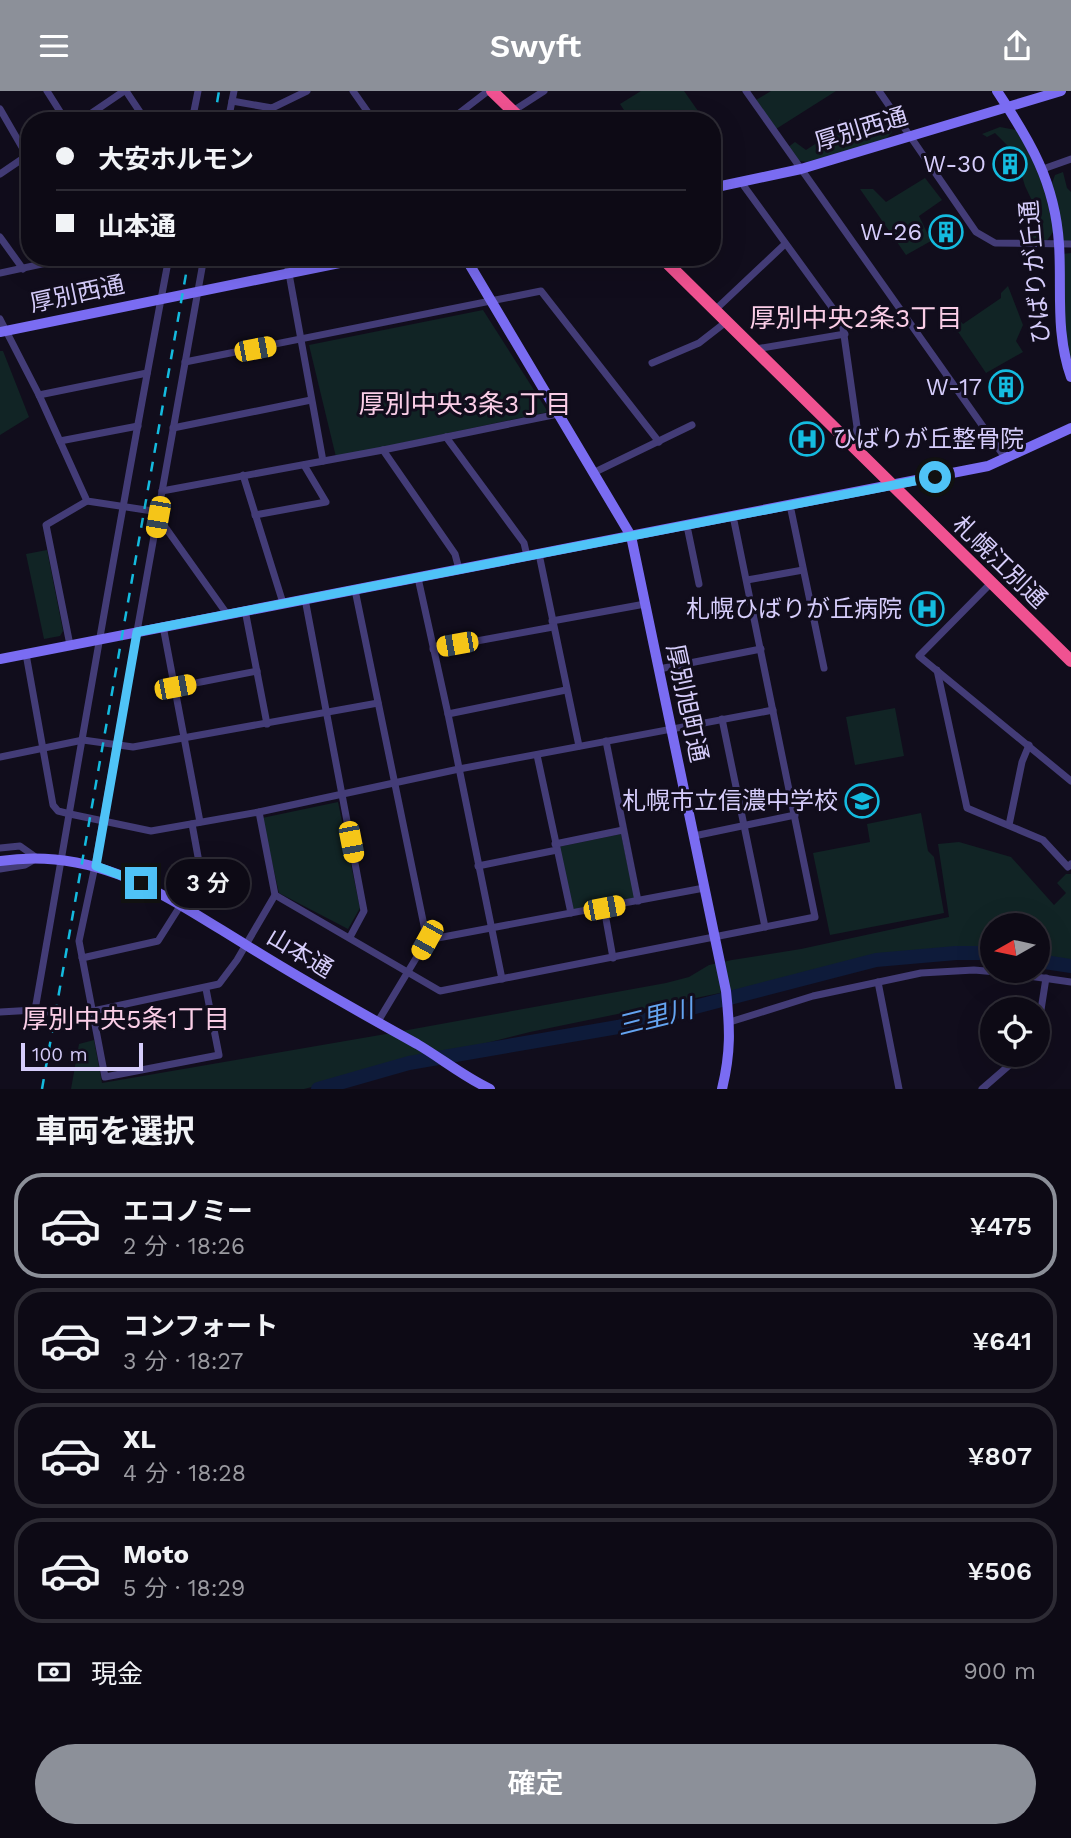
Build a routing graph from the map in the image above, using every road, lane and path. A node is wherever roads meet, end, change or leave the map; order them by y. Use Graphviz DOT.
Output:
graph roads {
  1 [pos="47,91"];
  2 [pos="125,91"];
  3 [pos="198,91"];
  4 [pos="234,91"];
  5 [pos="307,91"];
  6 [pos="354,91"];
  7 [pos="490,91"];
  8 [pos="544,91"];
  9 [pos="746,91"];
  10 [pos="879,91"];
  11 [pos="998,91"];
  12 [pos="1061,91"];
  13 [pos="232,101"];
  14 [pos="1008,107"];
  15 [pos="0,109"];
  16 [pos="60,112"];
  17 [pos="94,112"];
  18 [pos="140,112"];
  19 [pos="194,112"];
  20 [pos="230,112"];
  21 [pos="368,112"];
  22 [pos="461,112"];
  23 [pos="514,112"];
  24 [pos="522,112"];
  25 [pos="911,136"];
  26 [pos="21,144"];
  27 [pos="1071,159"];
  28 [pos="21,162"];
  29 [pos="801,169"];
  30 [pos="1043,169"];
  31 [pos="0,174"];
  32 [pos="741,182"];
  33 [pos="721,186"];
  34 [pos="0,237"];
  35 [pos="785,244"];
  36 [pos="1059,244"];
  37 [pos="1071,244"];
  38 [pos="36,266"];
  39 [pos="167,266"];
  40 [pos="202,266"];
  41 [pos="288,266"];
  42 [pos="321,266"];
  43 [pos="470,266"];
  44 [pos="670,266"];
  45 [pos="23,269"];
  46 [pos="289,272"];
  47 [pos="0,273"];
  48 [pos="198,291"];
  49 [pos="161,298"];
  50 [pos="491,302"];
  51 [pos="715,310"];
  52 [pos="0,319"];
  53 [pos="726,322"];
  54 [pos="4,331"];
  55 [pos="845,334"];
  56 [pos="301,340"];
  57 [pos="755,349"];
  58 [pos="185,362"];
  59 [pos="652,363"];
  60 [pos="147,373"];
  61 [pos="1071,377"];
  62 [pos="39,395"];
  63 [pos="311,400"];
  64 [pos="558,414"];
  65 [pos="692,425"];
  66 [pos="138,426"];
  67 [pos="173,428"];
  68 [pos="1071,428"];
  69 [pos="446,437"];
  70 [pos="60,442"];
  71 [pos="659,442"];
  72 [pos="853,448"];
  73 [pos="383,450"];
  74 [pos="1006,459"];
  75 [pos="323,461"];
  76 [pos="304,465"];
  77 [pos="593,474"];
  78 [pos="243,475"];
  79 [pos="891,485"];
  80 [pos="162,491"];
  81 [pos="87,501"];
  82 [pos="790,505"];
  83 [pos="125,507"];
  84 [pos="158,515"];
  85 [pos="255,515"];
  86 [pos="733,516"];
  87 [pos="687,526"];
  88 [pos="631,535"];
  89 [pos="539,554"];
  90 [pos="527,557"];
  91 [pos="459,569"];
  92 [pos="803,570"];
  93 [pos="418,578"];
  94 [pos="747,580"];
  95 [pos="991,583"];
  96 [pos="699,584"];
  97 [pos="355,590"];
  98 [pos="305,599"];
  99 [pos="284,603"];
  100 [pos="645,604"];
  101 [pos="245,610"];
  102 [pos="227,614"];
  103 [pos="552,624"];
  104 [pos="163,626"];
  105 [pos="137,632"];
  106 [pos="98,640"];
  107 [pos="71,645"];
  108 [pos="433,649"];
  109 [pos="761,649"];
  110 [pos="26,654"];
  111 [pos="0,659"];
  112 [pos="1071,661"];
  113 [pos="824,668"];
  114 [pos="659,669"];
  115 [pos="937,670"];
  116 [pos="257,671"];
  117 [pos="175,687"];
  118 [pos="566,690"];
  119 [pos="378,703"];
  120 [pos="773,710"];
  121 [pos="327,713"];
  122 [pos="448,714"];
  123 [pos="722,719"];
  124 [pos="267,724"];
  125 [pos="671,729"];
  126 [pos="185,738"];
  127 [pos="83,740"];
  128 [pos="606,741"];
  129 [pos="117,745"];
  130 [pos="1029,745"];
  131 [pos="579,746"];
  132 [pos="44,748"];
  133 [pos="537,755"];
  134 [pos="0,757"];
  135 [pos="460,769"];
  136 [pos="1071,781"];
  137 [pos="395,783"];
  138 [pos="342,795"];
  139 [pos="259,812"];
  140 [pos="70,814"];
  141 [pos="795,815"];
  142 [pos="104,820"];
  143 [pos="200,822"];
  144 [pos="191,824"];
  145 [pos="1009,825"];
  146 [pos="743,826"];
  147 [pos="624,830"];
  148 [pos="694,836"];
  149 [pos="556,847"];
  150 [pos="0,848"];
  151 [pos="37,858"];
  152 [pos="5,860"];
  153 [pos="62,860"];
  154 [pos="1071,864"];
  155 [pos="96,866"];
  156 [pos="478,866"];
  157 [pos="0,869"];
  158 [pos="704,888"];
  159 [pos="275,895"];
  160 [pos="638,901"];
  161 [pos="182,904"];
  162 [pos="604,908"];
  163 [pos="570,913"];
  164 [pos="491,927"];
  165 [pos="765,927"];
  166 [pos="350,937"];
  167 [pos="715,937"];
  168 [pos="427,940"];
  169 [pos="246,945"];
  170 [pos="82,958"];
  171 [pos="613,958"];
  172 [pos="409,971"];
  173 [pos="980,971"];
  174 [pos="502,979"];
  175 [pos="1050,979"];
  176 [pos="878,982"];
  177 [pos="1071,982"];
  178 [pos="206,989"];
  179 [pos="36,1010"];
  180 [pos="93,1011"];
  181 [pos="0,1012"];
  182 [pos="730,1022"];
  183 [pos="377,1023"];
  184 [pos="1007,1067"];
  185 [pos="489,1089"];
  186 [pos="722,1089"];
  187 [pos="899,1089"];
  188 [pos="982,1089"];
  1 -- 16 [label="street"];
  2 -- 17 [label="street"];
  2 -- 18 [label="street"];
  3 -- 19 [label="street"];
  4 -- 13 [label="street"];
  5 -- 13 [label="street"];
  6 -- 21 [label="street"];
  7 -- 22 [label="street"];
  7 -- 23 [label="highway"];
  8 -- 24 [label="street"];
  9 -- 29 [label="street"];
  10 -- 25 [label="street"];
  11 -- 14 [label="street, ひばりが丘通"];
  12 -- 14 [label="street, 厚別西通"];
  13 -- 20 [label="street"];
  14 -- 25 [label="street, 厚別西通"];
  14 -- 30 [label="street, ひばりが丘通"];
  15 -- 26 [label="street"];
  25 -- 29 [label="street, 厚別西通"];
  25 -- 36 [label="street"];
  27 -- 30 [label="street"];
  28 -- 31 [label="street"];
  29 -- 32 [label="street, 厚別西通"];
  29 -- 74 [label="street"];
  30 -- 36 [label="street, ひばりが丘通"];
  32 -- 33 [label="street, 厚別西通"];
  32 -- 35 [label="street"];
  34 -- 45 [label="street"];
  35 -- 51 [label="street"];
  35 -- 55 [label="street"];
  36 -- 37 [label="street"];
  36 -- 61 [label="street, ひばりが丘通"];
  38 -- 45 [label="street"];
  39 -- 49 [label="street"];
  40 -- 48 [label="street"];
  41 -- 46 [label="street"];
  42 -- 46 [label="street, 厚別西通"];
  43 -- 50 [label="street, 厚別旭町通"];
  44 -- 51 [label="highway, 札幌江別通"];
  45 -- 47 [label="street"];
  46 -- 48 [label="street, 厚別西通"];
  46 -- 56 [label="street"];
  48 -- 49 [label="street, 厚別西通"];
  48 -- 58 [label="street"];
  49 -- 54 [label="street, 厚別西通"];
  49 -- 60 [label="street"];
  50 -- 56 [label="street"];
  50 -- 64 [label="street, 厚別旭町通"];
  50 -- 71 [label="street"];
  51 -- 53 [label="highway, 札幌江別通"];
  52 -- 54 [label="street"];
  53 -- 57 [label="highway, 札幌江別通"];
  53 -- 59 [label="street"];
  54 -- 62 [label="street"];
  55 -- 57 [label="street"];
  55 -- 72 [label="street"];
  56 -- 58 [label="street"];
  56 -- 63 [label="street"];
  57 -- 72 [label="highway, 札幌江別通"];
  58 -- 67 [label="street"];
  60 -- 62 [label="street"];
  60 -- 66 [label="street"];
  62 -- 70 [label="street"];
  63 -- 67 [label="street"];
  63 -- 75 [label="street"];
  64 -- 69 [label="street"];
  64 -- 77 [label="street, 厚別旭町通"];
  65 -- 71 [label="street"];
  66 -- 70 [label="street"];
  66 -- 83 [label="street"];
  67 -- 80 [label="street"];
  68 -- 74 [label="street"];
  69 -- 73 [label="street"];
  69 -- 90 [label="street"];
  70 -- 81 [label="street"];
  71 -- 77 [label="street"];
  72 -- 79 [label="highway, 札幌江別通"];
  73 -- 75 [label="street"];
  73 -- 91 [label="street"];
  74 -- 79 [label="street"];
  75 -- 76 [label="street"];
  76 -- 78 [label="street"];
  76 -- 85 [label="street"];
  77 -- 88 [label="street, 厚別旭町通"];
  78 -- 80 [label="street"];
  78 -- 85 [label="street"];
  79 -- 82 [label="street"];
  79 -- 95 [label="highway, 札幌江別通"];
  80 -- 84 [label="street"];
  81 -- 83 [label="street"];
  81 -- 107 [label="street"];
  82 -- 86 [label="street"];
  82 -- 92 [label="street"];
  83 -- 84 [label="street"];
  83 -- 106 [label="street"];
  84 -- 102 [label="street"];
  84 -- 105 [label="street"];
  85 -- 99 [label="street"];
  86 -- 87 [label="street"];
  86 -- 94 [label="street"];
  87 -- 88 [label="street"];
  87 -- 96 [label="street"];
  88 -- 89 [label="street"];
  88 -- 100 [label="street, 厚別旭町通"];
  89 -- 90 [label="street"];
  89 -- 103 [label="street"];
  90 -- 91 [label="street"];
  91 -- 93 [label="street"];
  92 -- 94 [label="street"];
  92 -- 113 [label="street"];
  93 -- 97 [label="street"];
  93 -- 108 [label="street"];
  94 -- 109 [label="street"];
  95 -- 112 [label="highway, 札幌江別通"];
  95 -- 115 [label="street"];
  97 -- 98 [label="street"];
  97 -- 119 [label="street"];
  98 -- 99 [label="street"];
  98 -- 121 [label="street"];
  99 -- 101 [label="street"];
  100 -- 103 [label="street"];
  100 -- 114 [label="street, 厚別旭町通"];
  101 -- 102 [label="street"];
  101 -- 116 [label="street"];
  102 -- 104 [label="street"];
  103 -- 108 [label="street"];
  103 -- 118 [label="street"];
  104 -- 105 [label="street"];
  104 -- 117 [label="street"];
  105 -- 106 [label="street"];
  105 -- 129 [label="street"];
  106 -- 107 [label="street"];
  106 -- 127 [label="street"];
  107 -- 110 [label="street"];
  108 -- 122 [label="street"];
  109 -- 114 [label="street"];
  109 -- 120 [label="street"];
  110 -- 111 [label="street"];
  110 -- 132 [label="street"];
  114 -- 125 [label="street, 厚別旭町通"];
  115 -- 130 [label="street"];
  115 -- 145 [label="street"];
  116 -- 117 [label="street"];
  116 -- 124 [label="street"];
  117 -- 126 [label="street"];
  118 -- 122 [label="street"];
  118 -- 131 [label="street"];
  119 -- 121 [label="street"];
  119 -- 137 [label="street"];
  120 -- 123 [label="street"];
  120 -- 141 [label="street"];
  121 -- 124 [label="street"];
  121 -- 138 [label="street"];
  122 -- 135 [label="street"];
  123 -- 125 [label="street"];
  123 -- 146 [label="street"];
  124 -- 126 [label="street"];
  125 -- 128 [label="street"];
  125 -- 148 [label="street, 厚別旭町通"];
  126 -- 129 [label="street"];
  126 -- 143 [label="street"];
  127 -- 129 [label="street"];
  127 -- 132 [label="street"];
  127 -- 140 [label="street"];
  128 -- 131 [label="street"];
  128 -- 147 [label="street"];
  129 -- 142 [label="street"];
  130 -- 136 [label="street"];
  130 -- 145 [label="street"];
  131 -- 133 [label="street"];
  132 -- 134 [label="street"];
  132 -- 140 [label="street"];
  133 -- 135 [label="street"];
  133 -- 149 [label="street"];
  135 -- 137 [label="street"];
  135 -- 156 [label="street"];
  137 -- 138 [label="street"];
  137 -- 168 [label="street"];
  138 -- 139 [label="street"];
  138 -- 166 [label="street"];
  139 -- 143 [label="street"];
  139 -- 159 [label="street"];
  140 -- 142 [label="street"];
  140 -- 153 [label="street"];
  141 -- 146 [label="street"];
  141 -- 165 [label="street"];
  142 -- 144 [label="street"];
  142 -- 155 [label="street"];
  143 -- 144 [label="street"];
  144 -- 161 [label="street"];
  145 -- 154 [label="street"];
  146 -- 148 [label="street"];
  146 -- 165 [label="street"];
  147 -- 149 [label="street"];
  147 -- 160 [label="street"];
  148 -- 158 [label="street, 厚別旭町通"];
  149 -- 156 [label="street"];
  149 -- 163 [label="street"];
  150 -- 151 [label="street"];
  151 -- 152 [label="street, 山本通"];
  151 -- 153 [label="street, 山本通"];
  151 -- 157 [label="street"];
  153 -- 155 [label="street, 山本通"];
  153 -- 179 [label="street"];
  155 -- 161 [label="street, 山本通"];
  155 -- 170 [label="street"];
  156 -- 164 [label="street"];
  158 -- 160 [label="street"];
  158 -- 167 [label="street, 厚別旭町通"];
  159 -- 166 [label="street"];
  159 -- 169 [label="street"];
  160 -- 162 [label="street"];
  161 -- 169 [label="street, 山本通"];
  161 -- 170 [label="street"];
  162 -- 163 [label="street"];
  162 -- 171 [label="street"];
  163 -- 164 [label="street"];
  164 -- 168 [label="street"];
  164 -- 174 [label="street"];
  165 -- 167 [label="street"];
  166 -- 172 [label="street"];
  167 -- 171 [label="street"];
  167 -- 182 [label="street, 厚別旭町通"];
  168 -- 172 [label="street"];
  169 -- 178 [label="street"];
  169 -- 183 [label="street, 山本通"];
  170 -- 180 [label="street"];
  171 -- 174 [label="street"];
  172 -- 174 [label="street"];
  172 -- 183 [label="street"];
  173 -- 176 [label="street"];
  175 -- 177 [label="street"];
  176 -- 182 [label="street"];
  176 -- 187 [label="street"];
  178 -- 180 [label="street"];
  178 -- 180 [label="street"];
  179 -- 180 [label="street"];
  179 -- 181 [label="street"];
  182 -- 186 [label="street"];
  183 -- 185 [label="street, 山本通"];
  184 -- 188 [label="street"];
}
